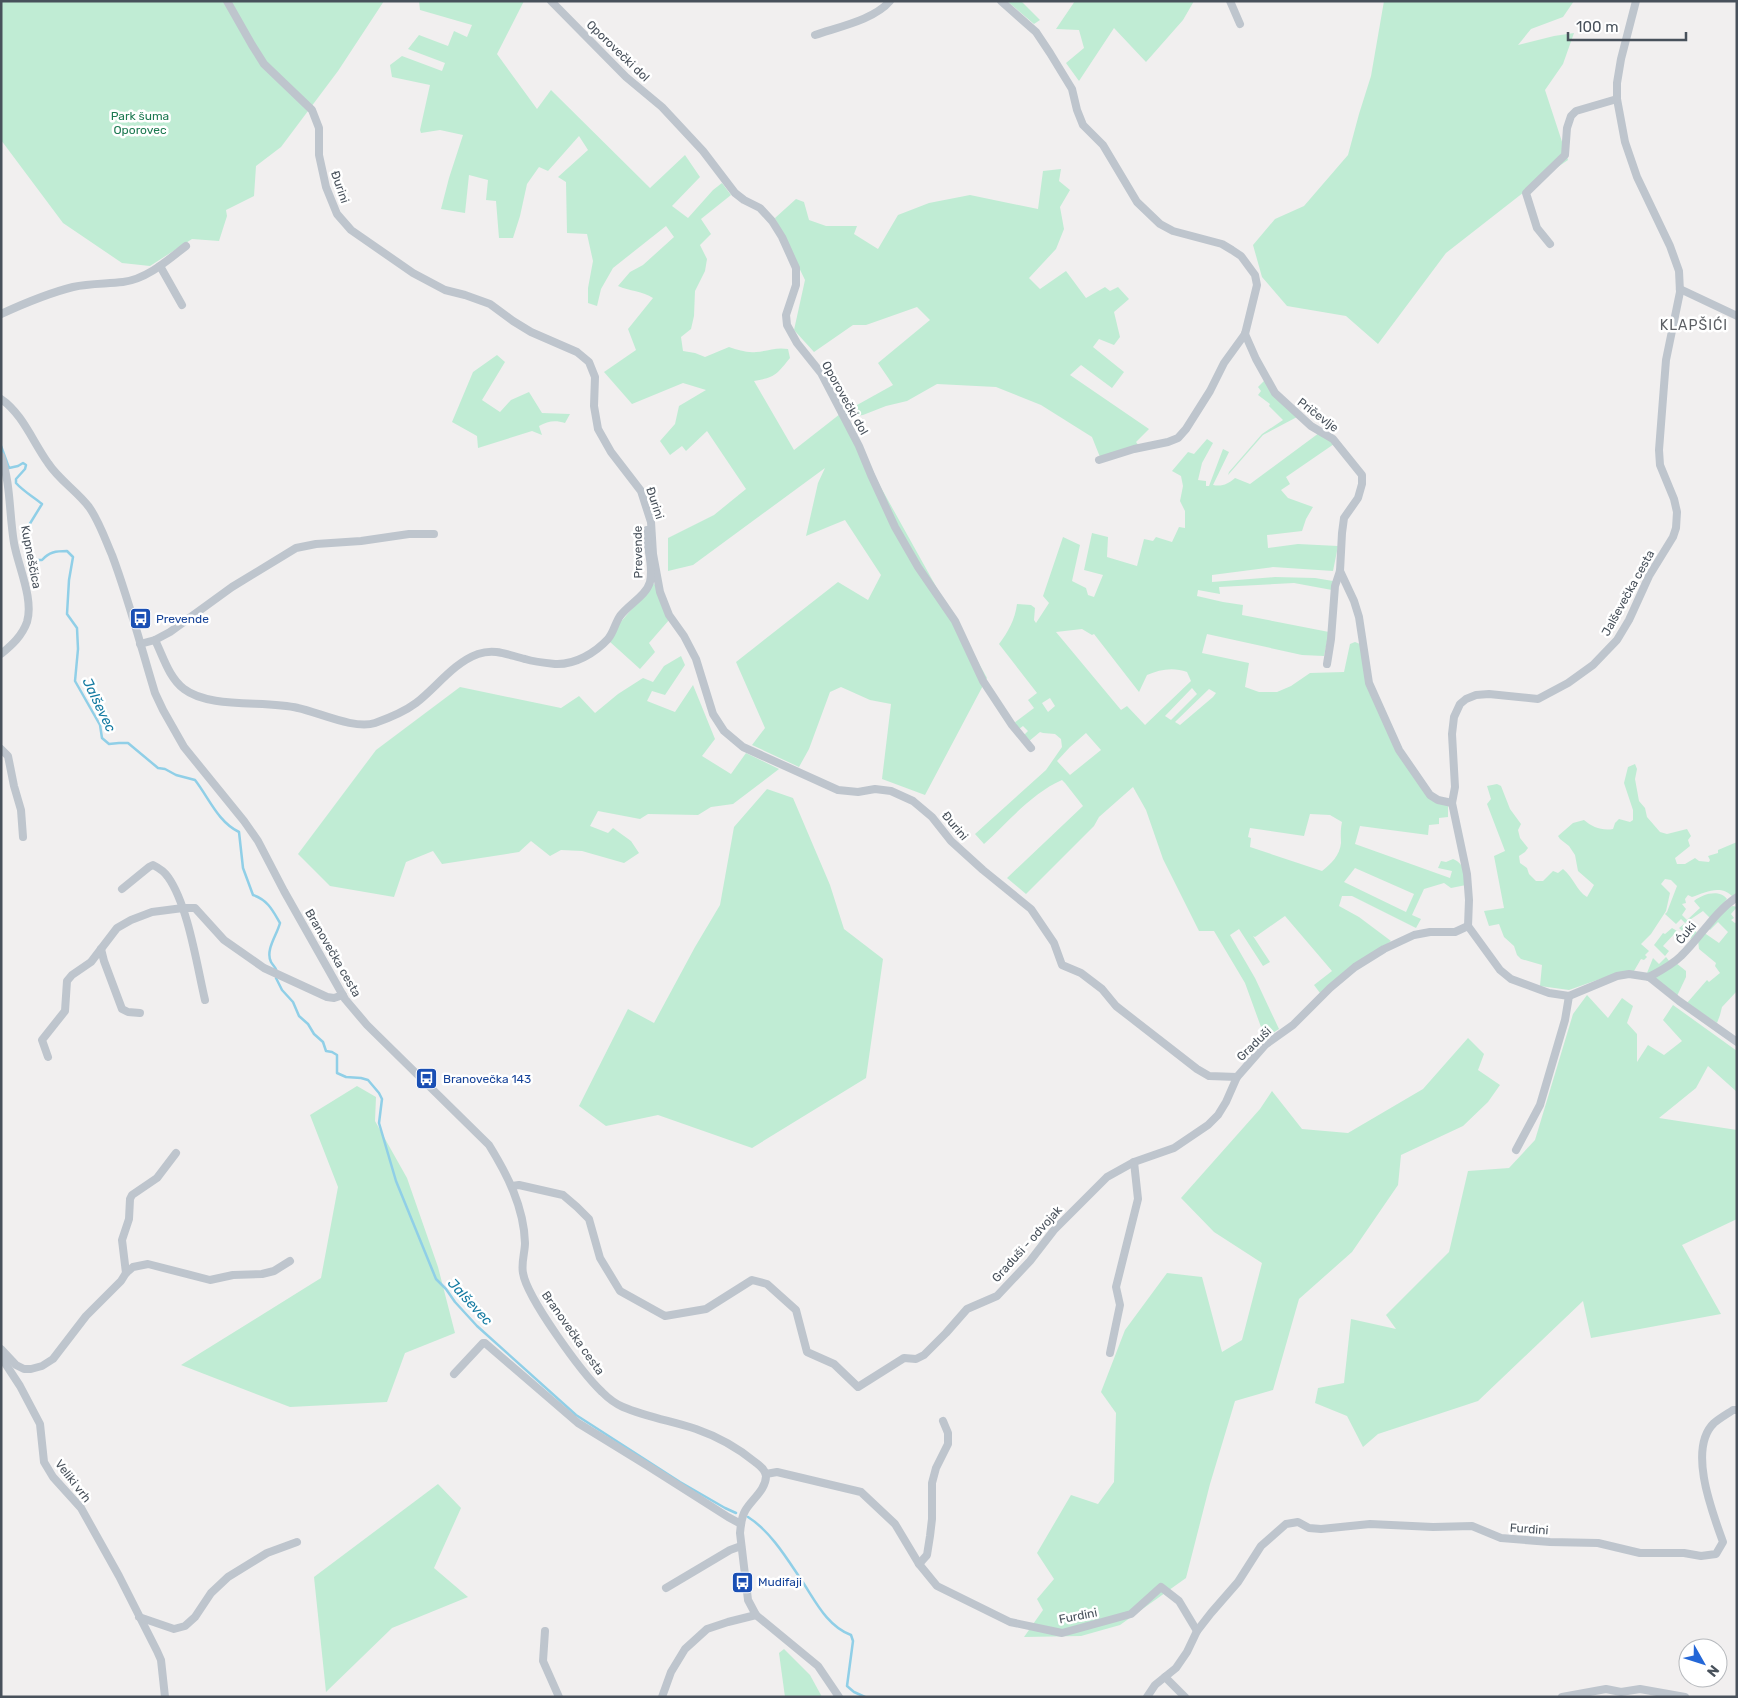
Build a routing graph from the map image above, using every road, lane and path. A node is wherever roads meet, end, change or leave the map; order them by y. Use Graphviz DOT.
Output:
graph roads {
  1 [pos="227,1"];
  2 [pos="550,1"];
  3 [pos="890,1"];
  4 [pos="1001,1"];
  5 [pos="1230,1"];
  6 [pos="1636,1"];
  7 [pos="1240,24"];
  8 [pos="815,35"];
  9 [pos="1617,98"];
  10 [pos="1550,244"];
  11 [pos="186,246"];
  12 [pos="160,266"];
  13 [pos="1680,290"];
  14 [pos="182,305"];
  15 [pos="1,314"];
  16 [pos="1737,316"];
  17 [pos="1245,334"];
  18 [pos="1,399"];
  19 [pos="1,456"];
  20 [pos="1099,460"];
  21 [pos="649,517"];
  22 [pos="434,534"];
  23 [pos="1340,571"];
  24 [pos="156,640"];
  25 [pos="140,644"];
  26 [pos="1,654"];
  27 [pos="1327,664"];
  28 [pos="1031,748"];
  29 [pos="1,749"];
  30 [pos="1452,803"];
  31 [pos="23,837"];
  32 [pos="122,889"];
  33 [pos="1737,897"];
  34 [pos="183,908"];
  35 [pos="1468,926"];
  36 [pos="101,949"];
  37 [pos="1062,964"];
  38 [pos="1649,976"];
  39 [pos="343,995"];
  40 [pos="1569,996"];
  41 [pos="205,1000"];
  42 [pos="140,1013"];
  43 [pos="1737,1042"];
  44 [pos="48,1057"];
  45 [pos="1237,1077"];
  46 [pos="1516,1150"];
  47 [pos="176,1153"];
  48 [pos="1134,1162"];
  49 [pos="512,1186"];
  50 [pos="290,1261"];
  51 [pos="126,1273"];
  52 [pos="1,1349"];
  53 [pos="1110,1353"];
  54 [pos="1,1357"];
  55 [pos="454,1374"];
  56 [pos="1737,1410"];
  57 [pos="943,1421"];
  58 [pos="766,1474"];
  59 [pos="741,1521"];
  60 [pos="297,1542"];
  61 [pos="741,1546"];
  62 [pos="919,1564"];
  63 [pos="666,1588"];
  64 [pos="756,1615"];
  65 [pos="139,1617"];
  66 [pos="1197,1631"];
  67 [pos="545,1632"];
  68 [pos="1165,1677"];
  69 [pos="165,1697"];
  70 [pos="559,1697"];
  71 [pos="662,1697"];
  72 [pos="838,1697"];
  73 [pos="1147,1697"];
  74 [pos="1186,1697"];
  75 [pos="1562,1697"];
  76 [pos="1685,1697"];
  1 -- 21 [label="street, Đurini"];
  2 -- 28 [label="street, Oporovečki dol"];
  3 -- 8 [label="street"];
  4 -- 17 [label="street"];
  5 -- 7 [label="street"];
  6 -- 9 [label="street, Jalševečka cesta"];
  9 -- 10 [label="street"];
  9 -- 13 [label="street, Jalševečka cesta"];
  11 -- 12 [label="street"];
  12 -- 14 [label="street"];
  12 -- 15 [label="street"];
  13 -- 16 [label="street"];
  13 -- 30 [label="street, Jalševečka cesta"];
  17 -- 20 [label="street"];
  17 -- 23 [label="street, Pričevlje"];
  18 -- 25 [label="street, Branovečka cesta"];
  19 -- 26 [label="street, Kupneščica"];
  21 -- 24 [label="street, Prevende"];
  21 -- 37 [label="street, Đurini"];
  22 -- 24 [label="street"];
  23 -- 27 [label="street, Pričevlje"];
  23 -- 30 [label="street, Pričevlje"];
  24 -- 25 [label="street"];
  25 -- 39 [label="street, Branovečka cesta"];
  29 -- 31 [label="street"];
  30 -- 35 [label="street, Jalševečka cesta"];
  32 -- 34 [label="street"];
  33 -- 38 [label="street, Ćuki"];
  34 -- 36 [label="street"];
  34 -- 39 [label="street"];
  34 -- 41 [label="street"];
  35 -- 40 [label="street"];
  35 -- 45 [label="street, Graduši"];
  36 -- 42 [label="street"];
  36 -- 44 [label="street"];
  37 -- 45 [label="street, Graduši"];
  38 -- 40 [label="street"];
  38 -- 43 [label="street"];
  39 -- 49 [label="street, Branovečka cesta"];
  40 -- 46 [label="street"];
  45 -- 48 [label="street, Graduši - odvojak"];
  47 -- 51 [label="street"];
  48 -- 49 [label="street, Graduši - odvojak"];
  48 -- 53 [label="street"];
  49 -- 58 [label="street, Branovečka cesta"];
  50 -- 51 [label="street"];
  51 -- 52 [label="street"];
  54 -- 65 [label="street, Veliki vrh"];
  55 -- 59 [label="street"];
  56 -- 66 [label="street, Furdini"];
  57 -- 62 [label="street"];
  58 -- 59 [label="street"];
  58 -- 62 [label="street, Furdini"];
  59 -- 61 [label="street"];
  60 -- 65 [label="street"];
  61 -- 63 [label="street"];
  61 -- 64 [label="street"];
  62 -- 66 [label="street, Furdini"];
  64 -- 71 [label="street"];
  64 -- 72 [label="street"];
  65 -- 69 [label="street, Veliki vrh"];
  66 -- 68 [label="street, Furdini"];
  67 -- 70 [label="street"];
  68 -- 73 [label="street, Furdini"];
  68 -- 74 [label="street"];
  75 -- 76 [label="street"];
}
